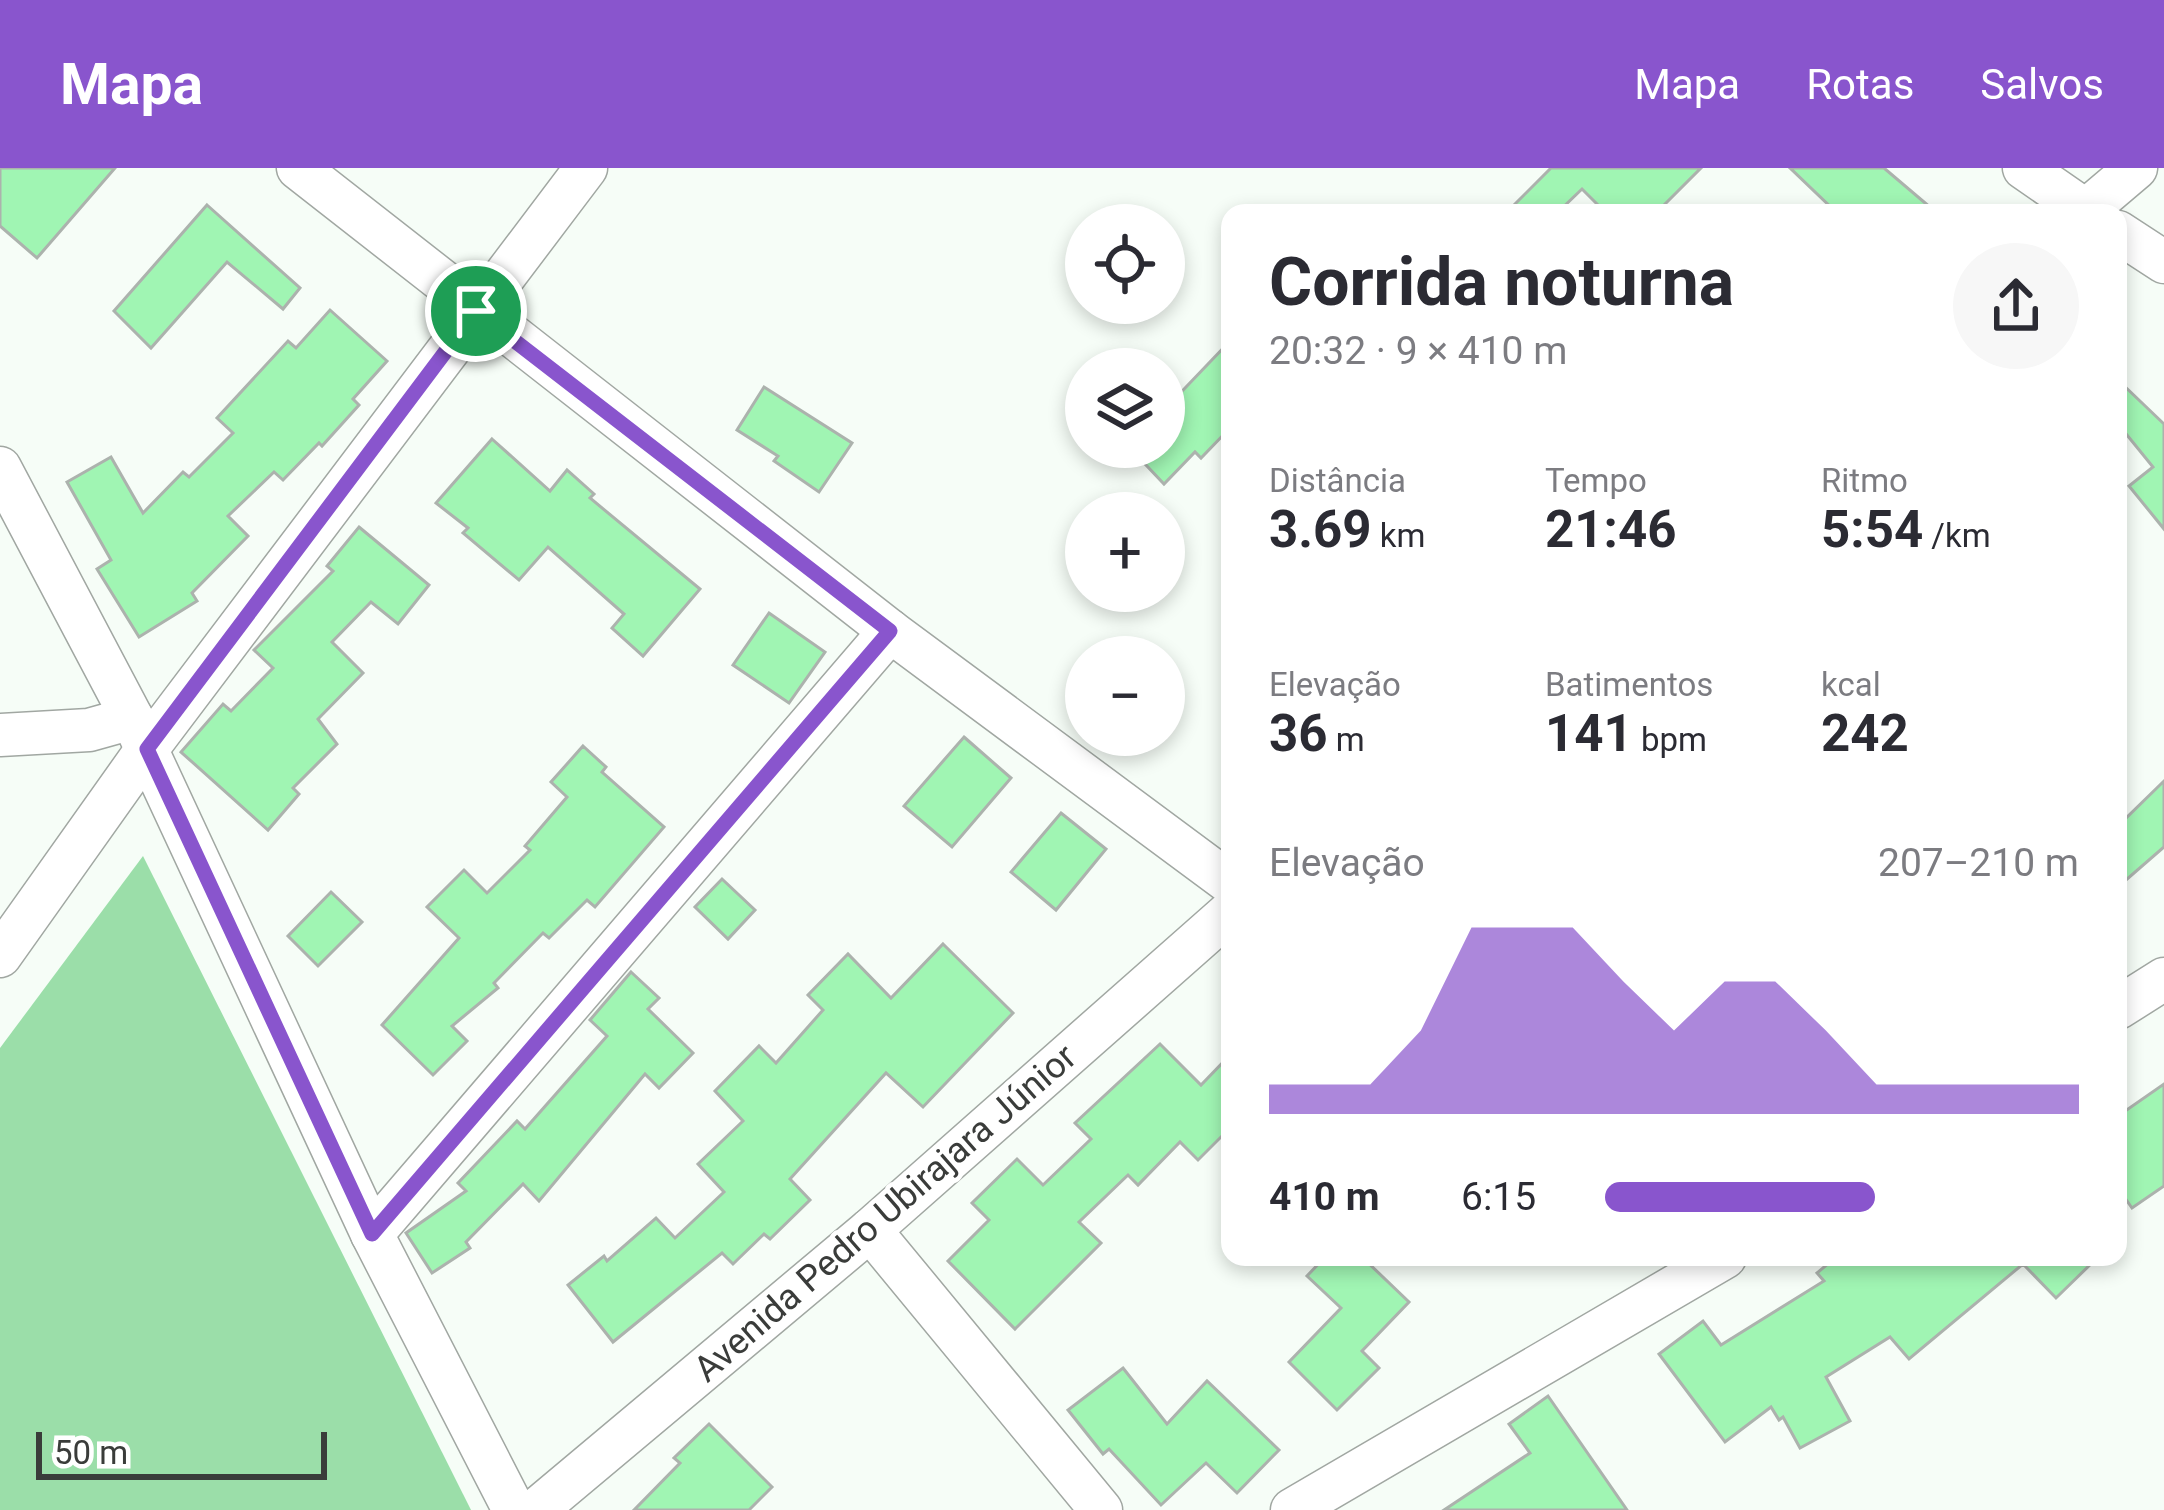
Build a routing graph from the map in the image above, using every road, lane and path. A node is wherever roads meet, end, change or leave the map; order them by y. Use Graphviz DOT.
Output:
graph roads {
  1 [pos="298,168"];
  2 [pos="586,168"];
  3 [pos="2024,168"];
  4 [pos="2136,168"];
  5 [pos="2075,204"];
  6 [pos="2105,204"];
  7 [pos="2127,238"];
  8 [pos="2164,262"];
  9 [pos="476,311"];
  10 [pos="0,468"];
  11 [pos="890,631"];
  12 [pos="140,734"];
  13 [pos="0,735"];
  14 [pos="1221,876"];
  15 [pos="1221,920"];
  16 [pos="0,956"];
  17 [pos="2164,979"];
  18 [pos="2127,1002"];
  19 [pos="870,1230"];
  20 [pos="372,1234"];
  21 [pos="1709,1266"];
  22 [pos="514,1510"];
  23 [pos="536,1510"];
  24 [pos="1101,1510"];
  25 [pos="1292,1510"];
  1 -- 9 [label="street"];
  2 -- 9 [label="street"];
  3 -- 5 [label="street"];
  4 -- 6 [label="street"];
  7 -- 8 [label="street"];
  9 -- 11 [label="street"];
  9 -- 12 [label="street"];
  10 -- 12 [label="street"];
  11 -- 14 [label="street"];
  11 -- 20 [label="street"];
  12 -- 13 [label="street"];
  12 -- 16 [label="street"];
  12 -- 20 [label="street"];
  15 -- 19 [label="street, Avenida Pedro Ubirajara Júnior"];
  17 -- 18 [label="street"];
  19 -- 23 [label="street, Avenida Pedro Ubirajara Júnior"];
  19 -- 24 [label="street"];
  20 -- 22 [label="street"];
  21 -- 25 [label="street"];
}
